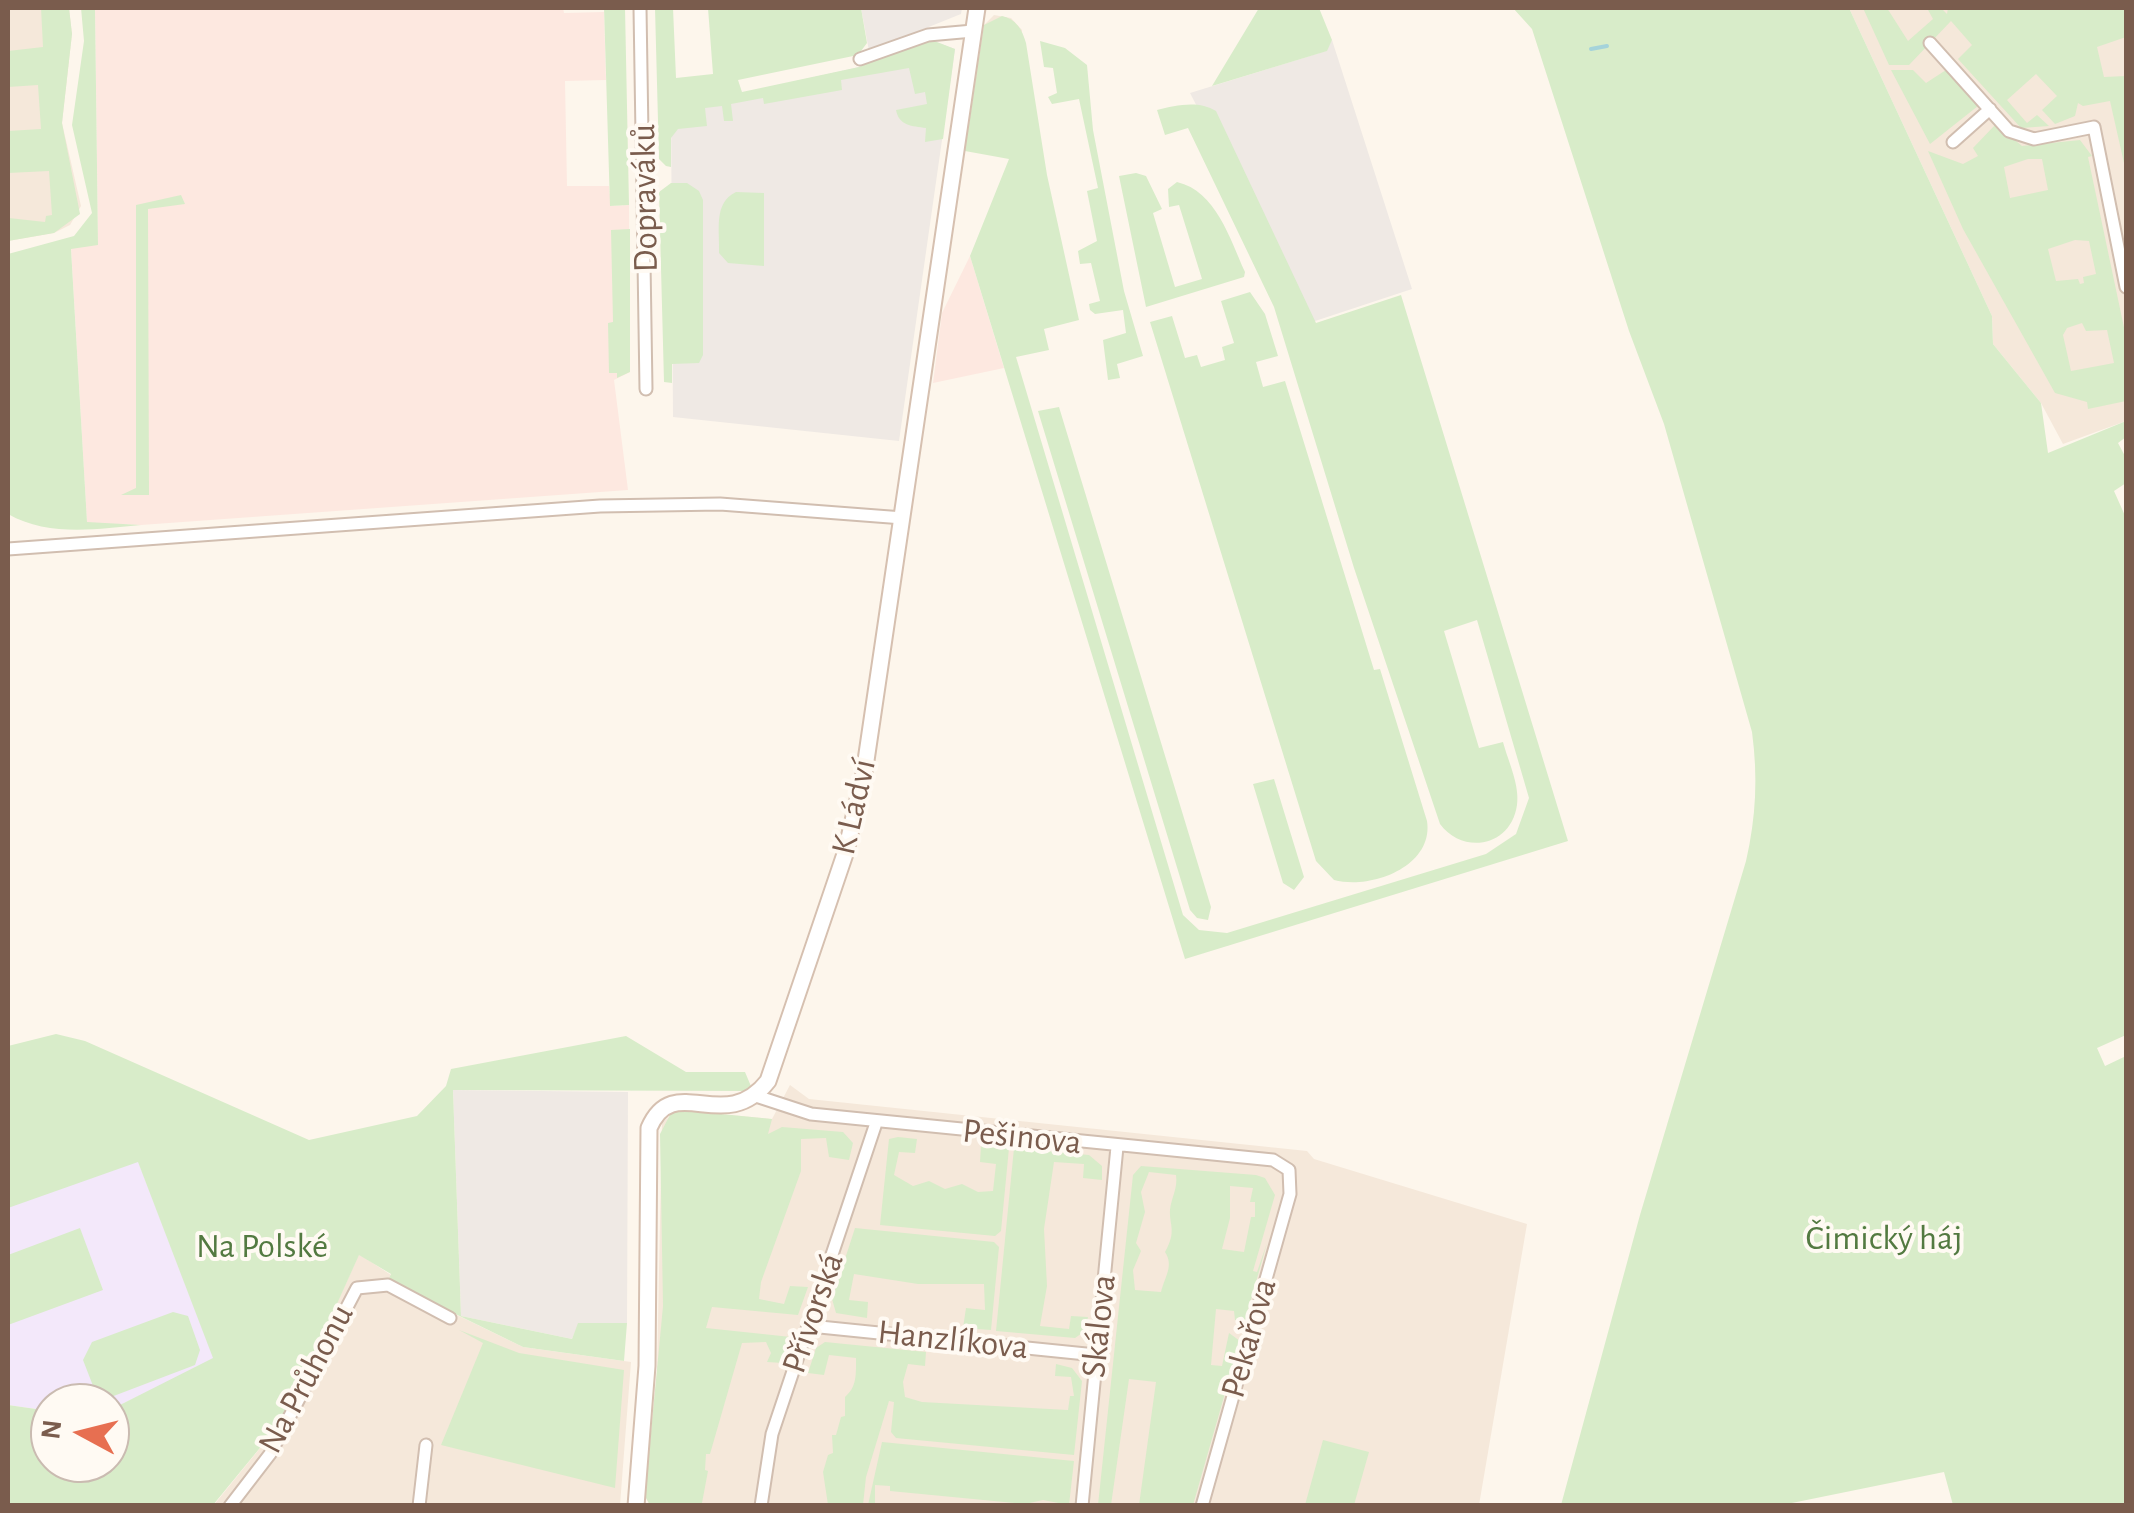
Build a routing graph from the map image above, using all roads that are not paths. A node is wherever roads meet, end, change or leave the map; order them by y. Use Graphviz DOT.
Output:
graph roads {
  1 [pos="640,8"];
  2 [pos="977,8"];
  3 [pos="973,31"];
  4 [pos="1930,43"];
  5 [pos="860,59"];
  6 [pos="1990,109"];
  7 [pos="1953,142"];
  8 [pos="2126,287"];
  9 [pos="646,388"];
  10 [pos="903,518"];
  11 [pos="8,549"];
  12 [pos="756,1096"];
  13 [pos="876,1122"];
  14 [pos="1117,1147"];
  15 [pos="1289,1170"];
  16 [pos="450,1318"];
  17 [pos="810,1326"];
  18 [pos="1096,1355"];
  19 [pos="426,1445"];
  20 [pos="230,1506"];
  21 [pos="420,1506"];
  22 [pos="636,1506"];
  23 [pos="761,1506"];
  24 [pos="1082,1506"];
  25 [pos="1202,1506"];
  1 -- 9 [label="street, Dopraváků"];
  2 -- 3 [label="street, K Ládví"];
  3 -- 5 [label="street"];
  3 -- 10 [label="street, K Ládví"];
  4 -- 6 [label="street"];
  6 -- 7 [label="street"];
  6 -- 8 [label="street"];
  10 -- 11 [label="street"];
  10 -- 12 [label="street, K Ládví"];
  12 -- 13 [label="street, Pešinova"];
  12 -- 22 [label="street"];
  13 -- 14 [label="street, Pešinova"];
  13 -- 17 [label="street, Přívorská"];
  14 -- 15 [label="street, Pešinova"];
  14 -- 18 [label="street, Skálova"];
  15 -- 25 [label="street, Pekařova"];
  16 -- 20 [label="street, Na Průhonu"];
  17 -- 18 [label="street, Hanzlíkova"];
  17 -- 23 [label="street, Přívorská"];
  18 -- 24 [label="street, Skálova"];
  19 -- 21 [label="street"];
}
